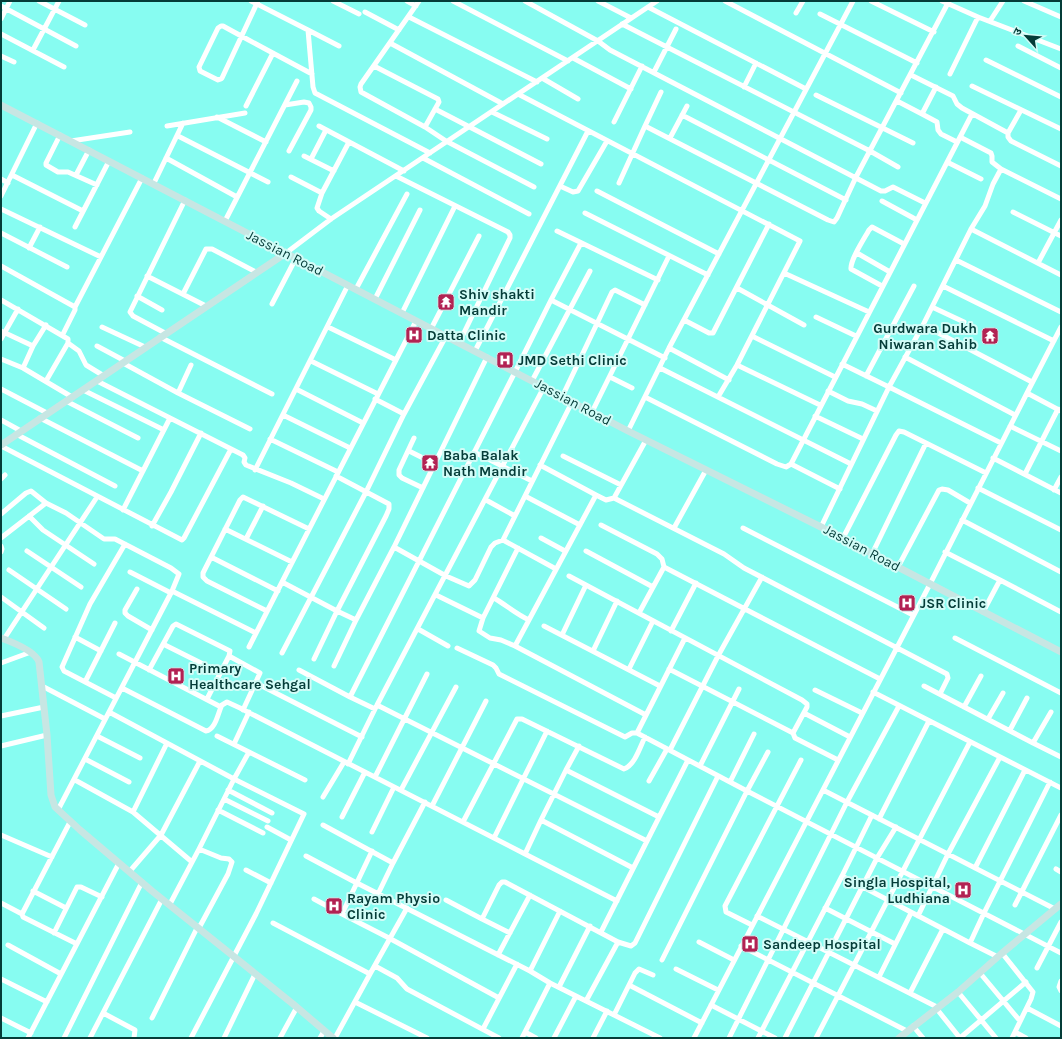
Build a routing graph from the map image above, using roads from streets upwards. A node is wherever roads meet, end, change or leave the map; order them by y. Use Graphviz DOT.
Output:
graph roads {
  1 [pos="10,1"];
  2 [pos="39,1"];
  3 [pos="59,1"];
  4 [pos="250,1"];
  5 [pos="333,1"];
  6 [pos="407,1"];
  7 [pos="453,1"];
  8 [pos="525,1"];
  9 [pos="598,1"];
  10 [pos="655,1"];
  11 [pos="725,1"];
  12 [pos="803,1"];
  13 [pos="853,1"];
  14 [pos="871,1"];
  15 [pos="1003,1"];
  16 [pos="1024,1"];
  17 [pos="257,2"];
  18 [pos="946,2"];
  19 [pos="418,3"];
  20 [pos="648,7"];
  21 [pos="4,8"];
  22 [pos="54,9"];
  23 [pos="366,12"];
  24 [pos="796,13"];
  25 [pos="358,14"];
  26 [pos="820,14"];
  27 [pos="409,17"];
  28 [pos="978,17"];
  29 [pos="631,18"];
  30 [pos="1061,18"];
  31 [pos="1,19"];
  32 [pos="990,21"];
  33 [pos="622,24"];
  34 [pos="85,25"];
  35 [pos="840,25"];
  36 [pos="44,29"];
  37 [pos="308,30"];
  38 [pos="399,30"];
  39 [pos="676,30"];
  40 [pos="934,32"];
  41 [pos="1,34"];
  42 [pos="241,36"];
  43 [pos="598,41"];
  44 [pos="390,43"];
  45 [pos="76,46"];
  46 [pos="339,46"];
  47 [pos="1018,46"];
  48 [pos="667,47"];
  49 [pos="1061,49"];
  50 [pos="32,50"];
  51 [pos="273,54"];
  52 [pos="825,54"];
  53 [pos="1,56"];
  54 [pos="570,59"];
  55 [pos="986,60"];
  56 [pos="14,62"];
  57 [pos="756,63"];
  58 [pos="917,63"];
  59 [pos="374,66"];
  60 [pos="642,66"];
  61 [pos="64,67"];
  62 [pos="1061,68"];
  63 [pos="654,72"];
  64 [pos="312,74"];
  65 [pos="950,74"];
  66 [pos="911,75"];
  67 [pos="542,78"];
  68 [pos="297,81"];
  69 [pos="537,82"];
  70 [pos="972,86"];
  71 [pos="744,87"];
  72 [pos="936,87"];
  73 [pos="631,89"];
  74 [pos="806,90"];
  75 [pos="661,92"];
  76 [pos="901,93"];
  77 [pos="518,94"];
  78 [pos="816,95"];
  79 [pos="1061,97"];
  80 [pos="578,99"];
  81 [pos="897,101"];
  82 [pos="1,104"];
  83 [pos="503,104"];
  84 [pos="285,105"];
  85 [pos="246,106"];
  86 [pos="687,106"];
  87 [pos="435,108"];
  88 [pos="1021,110"];
  89 [pos="492,112"];
  90 [pos="245,113"];
  91 [pos="794,113"];
  92 [pos="922,114"];
  93 [pos="972,114"];
  94 [pos="682,115"];
  95 [pos="217,117"];
  96 [pos="614,122"];
  97 [pos="37,123"];
  98 [pos="183,123"];
  99 [pos="167,126"];
  100 [pos="319,126"];
  101 [pos="469,126"];
  102 [pos="645,126"];
  103 [pos="425,127"];
  104 [pos="882,128"];
  105 [pos="326,130"];
  106 [pos="1061,130"];
  107 [pos="588,131"];
  108 [pos="130,132"];
  109 [pos="1008,133"];
  110 [pos="60,135"];
  111 [pos="178,136"];
  112 [pos="547,138"];
  113 [pos="670,138"];
  114 [pos="780,139"];
  115 [pos="959,140"];
  116 [pos="71,141"];
  117 [pos="446,141"];
  118 [pos="607,141"];
  119 [pos="266,142"];
  120 [pos="349,142"];
  121 [pos="913,143"];
  122 [pos="89,150"];
  123 [pos="289,151"];
  124 [pos="870,151"];
  125 [pos="430,153"];
  126 [pos="633,154"];
  127 [pos="304,156"];
  128 [pos="166,158"];
  129 [pos="423,158"];
  130 [pos="312,159"];
  131 [pos="769,160"];
  132 [pos="109,161"];
  133 [pos="947,162"];
  134 [pos="541,164"];
  135 [pos="1061,166"];
  136 [pos="898,167"];
  137 [pos="1001,169"];
  138 [pos="334,171"];
  139 [pos="404,171"];
  140 [pos="250,173"];
  141 [pos="12,175"];
  142 [pos="76,175"];
  143 [pos="396,176"];
  144 [pos="291,177"];
  145 [pos="856,177"];
  146 [pos="142,178"];
  147 [pos="981,179"];
  148 [pos="1,180"];
  149 [pos="268,182"];
  150 [pos="8,183"];
  151 [pos="154,183"];
  152 [pos="619,183"];
  153 [pos="757,183"];
  154 [pos="97,185"];
  155 [pos="560,186"];
  156 [pos="534,187"];
  157 [pos="597,191"];
  158 [pos="322,193"];
  159 [pos="406,194"];
  160 [pos="1,196"];
  161 [pos="237,197"];
  162 [pos="1061,199"];
  163 [pos="185,200"];
  164 [pos="846,200"];
  165 [pos="882,201"];
  166 [pos="925,203"];
  167 [pos="455,206"];
  168 [pos="1,209"];
  169 [pos="420,210"];
  170 [pos="743,210"];
  171 [pos="83,211"];
  172 [pos="1013,212"];
  173 [pos="585,213"];
  174 [pos="529,214"];
  175 [pos="331,219"];
  176 [pos="916,220"];
  177 [pos="1061,220"];
  178 [pos="225,221"];
  179 [pos="768,224"];
  180 [pos="40,227"];
  181 [pos="75,227"];
  182 [pos="971,229"];
  183 [pos="557,231"];
  184 [pos="1,233"];
  185 [pos="1054,233"];
  186 [pos="478,236"];
  187 [pos="1061,236"];
  188 [pos="581,243"];
  189 [pos="904,244"];
  190 [pos="29,248"];
  191 [pos="286,253"];
  192 [pos="857,253"];
  193 [pos="719,254"];
  194 [pos="669,256"];
  195 [pos="101,257"];
  196 [pos="296,258"];
  197 [pos="956,260"];
  198 [pos="1038,263"];
  199 [pos="1,266"];
  200 [pos="67,267"];
  201 [pos="590,271"];
  202 [pos="256,272"];
  203 [pos="890,272"];
  204 [pos="784,273"];
  205 [pos="708,275"];
  206 [pos="1061,275"];
  207 [pos="147,276"];
  208 [pos="658,280"];
  209 [pos="348,285"];
  210 [pos="882,286"];
  211 [pos="914,286"];
  212 [pos="943,286"];
  213 [pos="737,288"];
  214 [pos="356,289"];
  215 [pos="183,294"];
  216 [pos="137,296"];
  217 [pos="375,299"];
  218 [pos="1,300"];
  219 [pos="551,300"];
  220 [pos="272,304"];
  221 [pos="768,304"];
  222 [pos="645,305"];
  223 [pos="206,306"];
  224 [pos="75,307"];
  225 [pos="932,307"];
  226 [pos="18,309"];
  227 [pos="570,309"];
  228 [pos="162,310"];
  229 [pos="869,312"];
  230 [pos="1061,312"];
  231 [pos="402,313"];
  232 [pos="816,316"];
  233 [pos="684,320"];
  234 [pos="416,321"];
  235 [pos="964,322"];
  236 [pos="597,323"];
  237 [pos="46,325"];
  238 [pos="804,325"];
  239 [pos="923,325"];
  240 [pos="102,327"];
  241 [pos="328,327"];
  242 [pos="1061,327"];
  243 [pos="432,329"];
  244 [pos="3,332"];
  245 [pos="63,334"];
  246 [pos="162,335"];
  247 [pos="1059,335"];
  248 [pos="446,336"];
  249 [pos="752,336"];
  250 [pos="856,336"];
  251 [pos="1,339"];
  252 [pos="629,339"];
  253 [pos="1054,341"];
  254 [pos="68,343"];
  255 [pos="459,343"];
  256 [pos="33,346"];
  257 [pos="97,346"];
  258 [pos="145,347"];
  259 [pos="669,348"];
  260 [pos="475,351"];
  261 [pos="487,357"];
  262 [pos="905,357"];
  263 [pos="665,358"];
  264 [pos="1,360"];
  265 [pos="396,360"];
  266 [pos="311,361"];
  267 [pos="124,362"];
  268 [pos="842,364"];
  269 [pos="191,365"];
  270 [pos="737,365"];
  271 [pos="23,368"];
  272 [pos="660,368"];
  273 [pos="515,372"];
  274 [pos="104,376"];
  275 [pos="866,376"];
  276 [pos="610,377"];
  277 [pos="835,377"];
  278 [pos="97,380"];
  279 [pos="729,380"];
  280 [pos="532,381"];
  281 [pos="46,382"];
  282 [pos="1032,382"];
  283 [pos="544,387"];
  284 [pos="889,387"];
  285 [pos="632,388"];
  286 [pos="1,390"];
  287 [pos="83,390"];
  288 [pos="296,390"];
  289 [pos="828,391"];
  290 [pos="178,393"];
  291 [pos="1026,393"];
  292 [pos="272,394"];
  293 [pos="377,397"];
  294 [pos="562,397"];
  295 [pos="645,397"];
  296 [pos="718,397"];
  297 [pos="69,399"];
  298 [pos="572,402"];
  299 [pos="820,405"];
  300 [pos="1059,410"];
  301 [pos="877,411"];
  302 [pos="592,412"];
  303 [pos="47,413"];
  304 [pos="404,414"];
  305 [pos="283,415"];
  306 [pos="1015,415"];
  307 [pos="815,416"];
  308 [pos="40,418"];
  309 [pos="170,418"];
  310 [pos="1,420"];
  311 [pos="363,423"];
  312 [pos="1010,426"];
  313 [pos="250,429"];
  314 [pos="164,430"];
  315 [pos="628,431"];
  316 [pos="19,432"];
  317 [pos="201,433"];
  318 [pos="138,438"];
  319 [pos="414,438"];
  320 [pos="270,439"];
  321 [pos="802,439"];
  322 [pos="864,439"];
  323 [pos="646,440"];
  324 [pos="1042,442"];
  325 [pos="926,443"];
  326 [pos="1001,443"];
  327 [pos="1,446"];
  328 [pos="350,448"];
  329 [pos="231,449"];
  330 [pos="408,450"];
  331 [pos="1061,451"];
  332 [pos="474,452"];
  333 [pos="563,456"];
  334 [pos="993,458"];
  335 [pos="435,464"];
  336 [pos="791,464"];
  337 [pos="851,464"];
  338 [pos="540,465"];
  339 [pos="502,467"];
  340 [pos="255,470"];
  341 [pos="706,470"];
  342 [pos="143,471"];
  343 [pos="986,473"];
  344 [pos="337,474"];
  345 [pos="1025,474"];
  346 [pos="1061,477"];
  347 [pos="532,481"];
  348 [pos="621,485"];
  349 [pos="115,486"];
  350 [pos="422,488"];
  351 [pos="978,488"];
  352 [pos="840,489"];
  353 [pos="1054,490"];
  354 [pos="366,492"];
  355 [pos="1061,493"];
  356 [pos="596,495"];
  357 [pos="525,496"];
  358 [pos="97,497"];
  359 [pos="614,498"];
  360 [pos="324,499"];
  361 [pos="486,500"];
  362 [pos="46,503"];
  363 [pos="970,503"];
  364 [pos="263,506"];
  365 [pos="122,510"];
  366 [pos="1,514"];
  367 [pos="29,516"];
  368 [pos="515,516"];
  369 [pos="962,520"];
  370 [pos="80,523"];
  371 [pos="580,525"];
  372 [pos="601,525"];
  373 [pos="152,526"];
  374 [pos="821,527"];
  375 [pos="674,528"];
  376 [pos="743,528"];
  377 [pos="225,529"];
  378 [pos="309,529"];
  379 [pos="1061,530"];
  380 [pos="1,538"];
  381 [pos="541,538"];
  382 [pos="843,538"];
  383 [pos="246,539"];
  384 [pos="503,540"];
  385 [pos="125,544"];
  386 [pos="65,545"];
  387 [pos="1,546"];
  388 [pos="394,547"];
  389 [pos="518,548"];
  390 [pos="27,551"];
  391 [pos="565,551"];
  392 [pos="586,551"];
  393 [pos="1,552"];
  394 [pos="945,552"];
  395 [pos="872,554"];
  396 [pos="211,557"];
  397 [pos="419,561"];
  398 [pos="292,562"];
  399 [pos="94,564"];
  400 [pos="664,567"];
  401 [pos="898,567"];
  402 [pos="51,568"];
  403 [pos="556,569"];
  404 [pos="9,570"];
  405 [pos="130,572"];
  406 [pos="1061,572"];
  407 [pos="446,576"];
  408 [pos="569,576"];
  409 [pos="762,577"];
  410 [pos="1000,580"];
  411 [pos="282,582"];
  412 [pos="696,583"];
  413 [pos="930,584"];
  414 [pos="586,585"];
  415 [pos="81,587"];
  416 [pos="653,587"];
  417 [pos="137,589"];
  418 [pos="36,590"];
  419 [pos="278,591"];
  420 [pos="172,592"];
  421 [pos="436,595"];
  422 [pos="1,597"];
  423 [pos="311,597"];
  424 [pos="494,598"];
  425 [pos="617,602"];
  426 [pos="744,608"];
  427 [pos="66,610"];
  428 [pos="22,611"];
  429 [pos="268,611"];
  430 [pos="337,611"];
  431 [pos="983,612"];
  432 [pos="1061,612"];
  433 [pos="639,614"];
  434 [pos="913,615"];
  435 [pos="483,618"];
  436 [pos="356,620"];
  437 [pos="529,620"];
  438 [pos="653,621"];
  439 [pos="115,623"];
  440 [pos="544,626"];
  441 [pos="44,628"];
  442 [pos="418,629"];
  443 [pos="152,630"];
  444 [pos="671,631"];
  445 [pos="256,633"];
  446 [pos="562,635"];
  447 [pos="75,637"];
  448 [pos="2,638"];
  449 [pos="685,638"];
  450 [pos="955,638"];
  451 [pos="162,644"];
  452 [pos="448,646"];
  453 [pos="515,646"];
  454 [pos="249,647"];
  455 [pos="897,647"];
  456 [pos="457,648"];
  457 [pos="100,651"];
  458 [pos="593,651"];
  459 [pos="31,652"];
  460 [pos="1061,652"];
  461 [pos="282,653"];
  462 [pos="119,654"];
  463 [pos="229,656"];
  464 [pos="718,656"];
  465 [pos="314,659"];
  466 [pos="1,663"];
  467 [pos="135,663"];
  468 [pos="205,665"];
  469 [pos="334,666"];
  470 [pos="628,669"];
  471 [pos="669,669"];
  472 [pos="149,670"];
  473 [pos="299,670"];
  474 [pos="427,674"];
  475 [pos="981,676"];
  476 [pos="880,678"];
  477 [pos="85,682"];
  478 [pos="256,683"];
  479 [pos="42,686"];
  480 [pos="660,686"];
  481 [pos="703,686"];
  482 [pos="924,686"];
  483 [pos="456,687"];
  484 [pos="122,688"];
  485 [pos="739,689"];
  486 [pos="815,690"];
  487 [pos="873,692"];
  488 [pos="1003,693"];
  489 [pos="1061,693"];
  490 [pos="940,694"];
  491 [pos="350,697"];
  492 [pos="116,698"];
  493 [pos="1027,698"];
  494 [pos="207,699"];
  495 [pos="486,701"];
  496 [pos="733,702"];
  497 [pos="899,706"];
  498 [pos="44,707"];
  499 [pos="221,707"];
  500 [pos="376,707"];
  501 [pos="964,707"];
  502 [pos="246,711"];
  503 [pos="109,712"];
  504 [pos="1051,712"];
  505 [pos="804,713"];
  506 [pos="862,713"];
  507 [pos="646,715"];
  508 [pos="1,716"];
  509 [pos="105,719"];
  510 [pos="405,719"];
  511 [pos="988,719"];
  512 [pos="929,721"];
  513 [pos="547,730"];
  514 [pos="1010,730"];
  515 [pos="432,733"];
  516 [pos="637,733"];
  517 [pos="793,733"];
  518 [pos="754,734"];
  519 [pos="47,735"];
  520 [pos="97,736"];
  521 [pos="217,736"];
  522 [pos="362,737"];
  523 [pos="645,737"];
  524 [pos="850,737"];
  525 [pos="970,742"];
  526 [pos="167,743"];
  527 [pos="1033,743"];
  528 [pos="234,744"];
  529 [pos="1,746"];
  530 [pos="579,746"];
  531 [pos="462,748"];
  532 [pos="669,750"];
  533 [pos="249,752"];
  534 [pos="768,752"];
  535 [pos="1061,756"];
  536 [pos="1000,757"];
  537 [pos="140,758"];
  538 [pos="85,759"];
  539 [pos="688,760"];
  540 [pos="801,760"];
  541 [pos="838,760"];
  542 [pos="200,761"];
  543 [pos="346,763"];
  544 [pos="493,764"];
  545 [pos="700,766"];
  546 [pos="566,770"];
  547 [pos="1025,770"];
  548 [pos="365,772"];
  549 [pos="718,776"];
  550 [pos="375,777"];
  551 [pos="523,778"];
  552 [pos="234,779"];
  553 [pos="75,780"];
  554 [pos="305,780"];
  555 [pos="649,781"];
  556 [pos="129,782"];
  557 [pos="730,782"];
  558 [pos="1050,782"];
  559 [pos="394,787"];
  560 [pos="1061,788"];
  561 [pos="228,790"];
  562 [pos="401,790"];
  563 [pos="823,790"];
  564 [pos="747,791"];
  565 [pos="554,794"];
  566 [pos="323,797"];
  567 [pos="224,799"];
  568 [pos="425,802"];
  569 [pos="847,802"];
  570 [pos="432,806"];
  571 [pos="776,806"];
  572 [pos="58,810"];
  573 [pos="218,810"];
  574 [pos="133,812"];
  575 [pos="272,813"];
  576 [pos="872,815"];
  577 [pos="1061,815"];
  578 [pos="342,817"];
  579 [pos="659,817"];
  580 [pos="879,819"];
  581 [pos="541,820"];
  582 [pos="70,822"];
  583 [pos="463,822"];
  584 [pos="806,822"];
  585 [pos="323,825"];
  586 [pos="896,827"];
  587 [pos="372,832"];
  588 [pos="263,833"];
  589 [pos="831,834"];
  590 [pos="1,835"];
  591 [pos="161,835"];
  592 [pos="494,838"];
  593 [pos="291,840"];
  594 [pos="920,840"];
  595 [pos="647,841"];
  596 [pos="857,848"];
  597 [pos="199,849"];
  598 [pos="372,851"];
  599 [pos="525,854"];
  600 [pos="948,854"];
  601 [pos="306,856"];
  602 [pos="52,857"];
  603 [pos="877,858"];
  604 [pos="192,862"];
  605 [pos="119,863"];
  606 [pos="393,863"];
  607 [pos="633,868"];
  608 [pos="975,868"];
  609 [pos="246,870"];
  610 [pos="130,871"];
  611 [pos="902,871"];
  612 [pos="842,876"];
  613 [pos="1000,881"];
  614 [pos="142,882"];
  615 [pos="271,883"];
  616 [pos="357,883"];
  617 [pos="862,887"];
  618 [pos="932,887"];
  619 [pos="33,892"];
  620 [pos="1022,892"];
  621 [pos="378,894"];
  622 [pos="530,895"];
  623 [pos="102,897"];
  624 [pos="162,899"];
  625 [pos="314,899"];
  626 [pos="446,900"];
  627 [pos="887,900"];
  628 [pos="617,901"];
  629 [pos="1,903"];
  630 [pos="170,904"];
  631 [pos="1015,905"];
  632 [pos="1059,906"];
  633 [pos="66,908"];
  634 [pos="406,908"];
  635 [pos="825,908"];
  636 [pos="560,911"];
  637 [pos="912,912"];
  638 [pos="984,913"];
  639 [pos="22,914"];
  640 [pos="342,914"];
  641 [pos="757,916"];
  642 [pos="918,916"];
  643 [pos="482,919"];
  644 [pos="846,919"];
  645 [pos="1061,922"];
  646 [pos="273,923"];
  647 [pos="752,925"];
  648 [pos="590,926"];
  649 [pos="198,927"];
  650 [pos="943,929"];
  651 [pos="784,930"];
  652 [pos="871,931"];
  653 [pos="601,932"];
  654 [pos="54,933"];
  655 [pos="510,933"];
  656 [pos="1025,934"];
  657 [pos="389,938"];
  658 [pos="807,941"];
  659 [pos="618,942"];
  660 [pos="699,942"];
  661 [pos="970,943"];
  662 [pos="77,944"];
  663 [pos="895,944"];
  664 [pos="8,945"];
  665 [pos="741,946"];
  666 [pos="1048,946"];
  667 [pos="829,952"];
  668 [pos="1061,953"];
  669 [pos="498,955"];
  670 [pos="1000,955"];
  671 [pos="234,956"];
  672 [pos="662,960"];
  673 [pos="734,960"];
  674 [pos="769,960"];
  675 [pos="517,964"];
  676 [pos="855,965"];
  677 [pos="374,966"];
  678 [pos="1037,968"];
  679 [pos="676,969"];
  680 [pos="530,971"];
  681 [pos="793,972"];
  682 [pos="980,973"];
  683 [pos="61,974"];
  684 [pos="255,974"];
  685 [pos="370,974"];
  686 [pos="653,975"];
  687 [pos="879,976"];
  688 [pos="1,979"];
  689 [pos="1061,981"];
  690 [pos="1026,982"];
  691 [pos="550,983"];
  692 [pos="813,983"];
  693 [pos="629,985"];
  694 [pos="559,987"];
  695 [pos="718,990"];
  696 [pos="1061,991"];
  697 [pos="958,992"];
  698 [pos="910,993"];
  699 [pos="838,995"];
  700 [pos="576,996"];
  701 [pos="499,998"];
  702 [pos="586,1001"];
  703 [pos="46,1002"];
  704 [pos="355,1002"];
  705 [pos="1004,1002"];
  706 [pos="711,1005"];
  707 [pos="297,1008"];
  708 [pos="937,1008"];
  709 [pos="1027,1008"];
  710 [pos="607,1011"];
  711 [pos="103,1013"];
  712 [pos="614,1015"];
  713 [pos="1,1018"];
  714 [pos="152,1018"];
  715 [pos="738,1019"];
  716 [pos="981,1020"];
  717 [pos="1020,1021"];
  718 [pos="702,1023"];
  719 [pos="1061,1026"];
  720 [pos="910,1028"];
  721 [pos="483,1029"];
  722 [pos="324,1031"];
  723 [pos="761,1031"];
  724 [pos="525,1032"];
  725 [pos="1015,1032"];
  726 [pos="30,1036"];
  727 [pos="64,1038"];
  728 [pos="90,1038"];
  729 [pos="134,1038"];
  730 [pos="191,1038"];
  731 [pos="224,1038"];
  732 [pos="280,1038"];
  733 [pos="320,1038"];
  734 [pos="334,1038"];
  735 [pos="426,1038"];
  736 [pos="499,1038"];
  737 [pos="522,1038"];
  738 [pos="536,1038"];
  739 [pos="554,1038"];
  740 [pos="593,1038"];
  741 [pos="660,1038"];
  742 [pos="694,1038"];
  743 [pos="729,1038"];
  744 [pos="758,1038"];
  745 [pos="775,1038"];
  746 [pos="785,1038"];
  747 [pos="816,1038"];
  748 [pos="899,1038"];
  749 [pos="923,1038"];
  750 [pos="960,1038"];
  751 [pos="996,1038"];
  752 [pos="1012,1038"];
  753 [pos="1026,1038"];
  1 -- 21 [label="street"];
  2 -- 22 [label="street"];
  3 -- 22 [label="street"];
  4 -- 17 [label="street"];
  5 -- 25 [label="street"];
  6 -- 19 [label="street"];
  7 -- 54 [label="street"];
  8 -- 43 [label="street"];
  9 -- 29 [label="street"];
  10 -- 20 [label="street"];
  11 -- 52 [label="street"];
  12 -- 24 [label="street"];
  13 -- 35 [label="street"];
  14 -- 40 [label="street"];
  15 -- 32 [label="street"];
  16 -- 30 [label="street"];
  17 -- 37 [label="street"];
  17 -- 42 [label="street"];
  18 -- 28 [label="street"];
  18 -- 40 [label="street"];
  19 -- 27 [label="street"];
  20 -- 29 [label="street"];
  20 -- 57 [label="street"];
  21 -- 31 [label="street"];
  21 -- 36 [label="street"];
  22 -- 34 [label="street"];
  22 -- 36 [label="street"];
  23 -- 38 [label="street"];
  26 -- 35 [label="street"];
  27 -- 38 [label="street"];
  27 -- 69 [label="street"];
  28 -- 32 [label="street"];
  28 -- 65 [label="street"];
  29 -- 33 [label="street"];
  32 -- 49 [label="street"];
  33 -- 43 [label="street"];
  33 -- 48 [label="street"];
  35 -- 52 [label="street"];
  35 -- 58 [label="street"];
  36 -- 45 [label="street"];
  36 -- 50 [label="street"];
  37 -- 46 [label="street"];
  37 -- 64 [label="street"];
  38 -- 44 [label="street"];
  39 -- 48 [label="street"];
  40 -- 58 [label="street"];
  41 -- 50 [label="street"];
  42 -- 42 [label="street"];
  42 -- 51 [label="street"];
  43 -- 54 [label="street"];
  43 -- 60 [label="street"];
  44 -- 59 [label="street"];
  44 -- 83 [label="street"];
  47 -- 62 [label="street"];
  48 -- 63 [label="street"];
  48 -- 71 [label="street"];
  50 -- 61 [label="street"];
  51 -- 64 [label="street"];
  51 -- 85 [label="street"];
  52 -- 74 [label="street"];
  52 -- 76 [label="street"];
  53 -- 56 [label="street"];
  54 -- 67 [label="street"];
  54 -- 73 [label="street"];
  55 -- 79 [label="street"];
  57 -- 71 [label="street"];
  57 -- 74 [label="street"];
  58 -- 66 [label="street"];
  59 -- 87 [label="street"];
  59 -- 103 [label="street"];
  60 -- 63 [label="street"];
  60 -- 73 [label="street"];
  63 -- 114 [label="street"];
  64 -- 125 [label="street"];
  66 -- 72 [label="street"];
  66 -- 76 [label="street"];
  67 -- 69 [label="street"];
  67 -- 80 [label="street"];
  68 -- 84 [label="street"];
  69 -- 77 [label="street"];
  70 -- 88 [label="street"];
  71 -- 91 [label="street"];
  72 -- 92 [label="street"];
  72 -- 93 [label="street"];
  73 -- 96 [label="street"];
  74 -- 91 [label="street"];
  75 -- 102 [label="street"];
  76 -- 81 [label="street"];
  77 -- 83 [label="street"];
  77 -- 107 [label="street"];
  78 -- 104 [label="street"];
  81 -- 92 [label="street"];
  81 -- 104 [label="street"];
  82 -- 97 [label="street, Jassian Road"];
  83 -- 89 [label="street"];
  84 -- 119 [label="street"];
  84 -- 123 [label="street"];
  86 -- 94 [label="street"];
  87 -- 101 [label="street"];
  87 -- 103 [label="street"];
  88 -- 106 [label="street"];
  88 -- 109 [label="street"];
  89 -- 101 [label="street"];
  89 -- 112 [label="street"];
  90 -- 95 [label="street"];
  91 -- 114 [label="street"];
  91 -- 124 [label="street"];
  92 -- 115 [label="street"];
  93 -- 109 [label="street"];
  93 -- 115 [label="street"];
  94 -- 113 [label="street"];
  94 -- 131 [label="street"];
  95 -- 98 [label="street"];
  95 -- 119 [label="street"];
  97 -- 110 [label="street, Jassian Road"];
  97 -- 141 [label="street"];
  98 -- 99 [label="street"];
  98 -- 111 [label="street"];
  100 -- 105 [label="street"];
  101 -- 117 [label="street"];
  101 -- 134 [label="street"];
  102 -- 113 [label="street"];
  102 -- 126 [label="street"];
  103 -- 117 [label="street"];
  104 -- 121 [label="street"];
  104 -- 124 [label="street"];
  105 -- 120 [label="street"];
  105 -- 130 [label="street"];
  107 -- 118 [label="street"];
  107 -- 155 [label="street"];
  108 -- 116 [label="street"];
  109 -- 135 [label="street"];
  110 -- 116 [label="street, Jassian Road"];
  110 -- 142 [label="street"];
  111 -- 128 [label="street"];
  111 -- 140 [label="street"];
  113 -- 153 [label="street"];
  114 -- 131 [label="street"];
  114 -- 145 [label="street"];
  115 -- 133 [label="street"];
  115 -- 137 [label="street"];
  116 -- 122 [label="street, Jassian Road"];
  117 -- 125 [label="street"];
  117 -- 156 [label="street"];
  118 -- 126 [label="street"];
  118 -- 155 [label="street"];
  119 -- 140 [label="street"];
  120 -- 138 [label="street"];
  120 -- 139 [label="street"];
  122 -- 132 [label="street, Jassian Road"];
  122 -- 142 [label="street"];
  124 -- 136 [label="street"];
  124 -- 145 [label="street"];
  125 -- 129 [label="street"];
  126 -- 152 [label="street"];
  126 -- 170 [label="street"];
  127 -- 130 [label="street"];
  128 -- 151 [label="street"];
  128 -- 161 [label="street"];
  129 -- 139 [label="street"];
  129 -- 174 [label="street"];
  130 -- 138 [label="street"];
  131 -- 153 [label="street"];
  131 -- 164 [label="street"];
  132 -- 146 [label="street, Jassian Road"];
  132 -- 154 [label="street"];
  133 -- 147 [label="street"];
  133 -- 166 [label="street"];
  137 -- 162 [label="street"];
  137 -- 182 [label="street"];
  138 -- 158 [label="street"];
  139 -- 143 [label="street"];
  140 -- 149 [label="street"];
  140 -- 161 [label="street"];
  141 -- 150 [label="street"];
  141 -- 171 [label="street"];
  142 -- 154 [label="street"];
  143 -- 167 [label="street"];
  143 -- 175 [label="street"];
  144 -- 158 [label="street"];
  145 -- 164 [label="street"];
  145 -- 166 [label="street"];
  146 -- 151 [label="street, Jassian Road"];
  146 -- 195 [label="street"];
  148 -- 150 [label="street"];
  150 -- 160 [label="street"];
  151 -- 163 [label="street, Jassian Road"];
  153 -- 164 [label="street"];
  153 -- 170 [label="street"];
  154 -- 171 [label="street"];
  155 -- 260 [label="street"];
  157 -- 193 [label="street"];
  158 -- 175 [label="street"];
  159 -- 214 [label="street"];
  161 -- 178 [label="street"];
  163 -- 178 [label="street, Jassian Road"];
  163 -- 207 [label="street"];
  165 -- 176 [label="street"];
  166 -- 176 [label="street"];
  167 -- 231 [label="street"];
  167 -- 255 [label="street"];
  168 -- 180 [label="street"];
  169 -- 217 [label="street"];
  170 -- 179 [label="street"];
  170 -- 193 [label="street"];
  171 -- 181 [label="street"];
  172 -- 185 [label="street"];
  173 -- 194 [label="street"];
  175 -- 191 [label="street"];
  176 -- 189 [label="street"];
  177 -- 185 [label="street"];
  178 -- 191 [label="street, Jassian Road"];
  179 -- 204 [label="street"];
  179 -- 213 [label="street"];
  180 -- 190 [label="street"];
  180 -- 195 [label="street"];
  182 -- 197 [label="street"];
  182 -- 198 [label="street"];
  183 -- 188 [label="street"];
  184 -- 190 [label="street"];
  185 -- 187 [label="street"];
  185 -- 198 [label="street"];
  186 -- 243 [label="street"];
  188 -- 208 [label="street"];
  188 -- 219 [label="street"];
  189 -- 192 [label="street"];
  189 -- 203 [label="street"];
  190 -- 200 [label="street"];
  191 -- 196 [label="street, Jassian Road"];
  191 -- 202 [label="street"];
  192 -- 203 [label="street"];
  192 -- 210 [label="street"];
  193 -- 205 [label="street"];
  194 -- 205 [label="street"];
  194 -- 208 [label="street"];
  195 -- 224 [label="street"];
  196 -- 209 [label="street, Jassian Road"];
  196 -- 220 [label="street"];
  197 -- 212 [label="street"];
  197 -- 230 [label="street"];
  198 -- 206 [label="street"];
  199 -- 224 [label="street"];
  201 -- 227 [label="street"];
  202 -- 215 [label="street"];
  202 -- 223 [label="street"];
  203 -- 210 [label="street"];
  204 -- 221 [label="street"];
  204 -- 229 [label="street"];
  205 -- 233 [label="street"];
  207 -- 215 [label="street"];
  207 -- 216 [label="street"];
  208 -- 222 [label="street"];
  209 -- 214 [label="street, Jassian Road"];
  209 -- 241 [label="street"];
  210 -- 229 [label="street"];
  211 -- 275 [label="street"];
  212 -- 225 [label="street"];
  212 -- 253 [label="street"];
  213 -- 221 [label="street"];
  213 -- 233 [label="street"];
  214 -- 217 [label="street, Jassian Road"];
  215 -- 223 [label="street"];
  216 -- 228 [label="street"];
  216 -- 246 [label="street"];
  217 -- 231 [label="street, Jassian Road"];
  218 -- 226 [label="street"];
  219 -- 227 [label="street"];
  219 -- 273 [label="street"];
  221 -- 238 [label="street"];
  221 -- 249 [label="street"];
  222 -- 236 [label="street"];
  222 -- 252 [label="street"];
  223 -- 246 [label="street"];
  224 -- 245 [label="street"];
  225 -- 235 [label="street"];
  225 -- 239 [label="street"];
  226 -- 237 [label="street"];
  226 -- 244 [label="street"];
  227 -- 236 [label="street"];
  227 -- 280 [label="street"];
  229 -- 250 [label="street"];
  231 -- 234 [label="street, Jassian Road"];
  232 -- 250 [label="street"];
  233 -- 259 [label="street"];
  234 -- 243 [label="street, Jassian Road"];
  234 -- 265 [label="street"];
  236 -- 252 [label="street"];
  236 -- 294 [label="street"];
  237 -- 245 [label="street"];
  237 -- 256 [label="street"];
  239 -- 262 [label="street"];
  239 -- 282 [label="street"];
  240 -- 258 [label="street"];
  241 -- 265 [label="street"];
  241 -- 266 [label="street"];
  242 -- 247 [label="street"];
  243 -- 248 [label="street, Jassian Road"];
  244 -- 251 [label="street"];
  244 -- 256 [label="street"];
  245 -- 254 [label="street"];
  246 -- 258 [label="street"];
  246 -- 292 [label="street"];
  247 -- 253 [label="street"];
  248 -- 255 [label="street, Jassian Road"];
  248 -- 304 [label="street"];
  249 -- 270 [label="street"];
  249 -- 277 [label="street"];
  250 -- 268 [label="street"];
  252 -- 263 [label="street"];
  252 -- 276 [label="street"];
  253 -- 282 [label="street"];
  254 -- 274 [label="street"];
  254 -- 281 [label="street"];
  255 -- 260 [label="street, Jassian Road"];
  256 -- 271 [label="street"];
  257 -- 267 [label="street"];
  258 -- 267 [label="street"];
  259 -- 263 [label="street"];
  259 -- 279 [label="street"];
  260 -- 261 [label="street, Jassian Road"];
  261 -- 273 [label="street, Jassian Road"];
  261 -- 335 [label="street"];
  262 -- 284 [label="street"];
  262 -- 306 [label="street"];
  263 -- 272 [label="street"];
  264 -- 271 [label="street"];
  265 -- 293 [label="street"];
  266 -- 288 [label="street"];
  266 -- 293 [label="street"];
  267 -- 274 [label="street"];
  267 -- 290 [label="street"];
  268 -- 275 [label="street"];
  268 -- 277 [label="street"];
  269 -- 290 [label="street"];
  270 -- 279 [label="street"];
  270 -- 299 [label="street"];
  271 -- 281 [label="street"];
  272 -- 295 [label="street"];
  272 -- 296 [label="street"];
  273 -- 280 [label="street, Jassian Road"];
  273 -- 332 [label="street"];
  274 -- 278 [label="street"];
  275 -- 284 [label="street"];
  276 -- 285 [label="street"];
  276 -- 302 [label="street"];
  277 -- 289 [label="street"];
  278 -- 287 [label="street"];
  278 -- 309 [label="street"];
  279 -- 296 [label="street"];
  280 -- 283 [label="street, Jassian Road"];
  281 -- 297 [label="street"];
  282 -- 291 [label="street"];
  283 -- 294 [label="street, Jassian Road"];
  283 -- 339 [label="street"];
  284 -- 301 [label="street"];
  284 -- 326 [label="street"];
  286 -- 303 [label="street"];
  287 -- 297 [label="street"];
  287 -- 314 [label="street"];
  288 -- 305 [label="street"];
  288 -- 311 [label="street"];
  289 -- 299 [label="street"];
  289 -- 301 [label="street"];
  290 -- 313 [label="street"];
  291 -- 300 [label="street"];
  291 -- 306 [label="street"];
  293 -- 304 [label="street"];
  293 -- 311 [label="street"];
  294 -- 298 [label="street, Jassian Road"];
  295 -- 315 [label="street"];
  295 -- 336 [label="street"];
  296 -- 321 [label="street"];
  297 -- 303 [label="street"];
  297 -- 318 [label="street"];
  298 -- 302 [label="street, Jassian Road"];
  298 -- 338 [label="street"];
  299 -- 307 [label="street"];
  300 -- 324 [label="street"];
  301 -- 322 [label="street"];
  302 -- 315 [label="street, Jassian Road"];
  303 -- 308 [label="street"];
  304 -- 354 [label="street"];
  305 -- 320 [label="street"];
  305 -- 328 [label="street"];
  306 -- 312 [label="street"];
  307 -- 321 [label="street"];
  307 -- 322 [label="street"];
  308 -- 316 [label="street"];
  308 -- 342 [label="street"];
  309 -- 314 [label="street"];
  309 -- 317 [label="street"];
  310 -- 316 [label="street"];
  311 -- 328 [label="street"];
  312 -- 324 [label="street"];
  312 -- 326 [label="street"];
  314 -- 342 [label="street"];
  315 -- 323 [label="street, Jassian Road"];
  316 -- 327 [label="street"];
  316 -- 349 [label="street"];
  317 -- 329 [label="street"];
  317 -- 373 [label="street"];
  319 -- 330 [label="street"];
  320 -- 340 [label="street"];
  320 -- 344 [label="street"];
  321 -- 336 [label="street"];
  321 -- 337 [label="street"];
  322 -- 337 [label="street"];
  323 -- 341 [label="street, Jassian Road"];
  323 -- 348 [label="street"];
  324 -- 331 [label="street"];
  324 -- 345 [label="street"];
  325 -- 343 [label="street"];
  325 -- 382 [label="street"];
  325 -- 395 [label="street"];
  326 -- 334 [label="street"];
  327 -- 358 [label="street"];
  328 -- 344 [label="street"];
  329 -- 340 [label="street"];
  329 -- 373 [label="street"];
  330 -- 335 [label="street"];
  330 -- 350 [label="street"];
  332 -- 339 [label="street"];
  332 -- 397 [label="street"];
  333 -- 348 [label="street"];
  334 -- 343 [label="street"];
  334 -- 345 [label="street"];
  335 -- 350 [label="street"];
  336 -- 352 [label="street"];
  337 -- 352 [label="street"];
  338 -- 347 [label="street"];
  338 -- 356 [label="street"];
  339 -- 347 [label="street"];
  339 -- 361 [label="street"];
  340 -- 360 [label="street"];
  341 -- 374 [label="street, Jassian Road"];
  341 -- 375 [label="street"];
  342 -- 365 [label="street"];
  343 -- 351 [label="street"];
  344 -- 354 [label="street"];
  344 -- 360 [label="street"];
  345 -- 353 [label="street"];
  346 -- 353 [label="street"];
  347 -- 357 [label="street"];
  348 -- 359 [label="street"];
  350 -- 388 [label="street"];
  351 -- 363 [label="street"];
  351 -- 379 [label="street"];
  352 -- 374 [label="street"];
  353 -- 355 [label="street"];
  354 -- 423 [label="street"];
  354 -- 430 [label="street"];
  356 -- 359 [label="street"];
  356 -- 371 [label="street"];
  357 -- 368 [label="street"];
  357 -- 371 [label="street"];
  358 -- 365 [label="street"];
  358 -- 370 [label="street"];
  359 -- 375 [label="street"];
  360 -- 378 [label="street"];
  361 -- 368 [label="street"];
  361 -- 407 [label="street"];
  362 -- 366 [label="street"];
  362 -- 367 [label="street"];
  362 -- 370 [label="street"];
  363 -- 369 [label="street"];
  363 -- 401 [label="street"];
  364 -- 377 [label="street"];
  364 -- 378 [label="street"];
  364 -- 383 [label="street"];
  365 -- 373 [label="street"];
  367 -- 380 [label="street"];
  367 -- 386 [label="street"];
  368 -- 384 [label="street"];
  369 -- 394 [label="street"];
  369 -- 406 [label="street"];
  370 -- 385 [label="street"];
  370 -- 386 [label="street"];
  371 -- 391 [label="street"];
  372 -- 400 [label="street"];
  374 -- 382 [label="street, Jassian Road"];
  375 -- 409 [label="street"];
  376 -- 434 [label="street"];
  377 -- 383 [label="street"];
  377 -- 396 [label="street"];
  378 -- 398 [label="street"];
  381 -- 391 [label="street"];
  382 -- 395 [label="street, Jassian Road"];
  383 -- 398 [label="street"];
  384 -- 389 [label="street"];
  384 -- 407 [label="street"];
  385 -- 420 [label="street"];
  385 -- 447 [label="street"];
  386 -- 399 [label="street"];
  386 -- 402 [label="street"];
  387 -- 393 [label="street"];
  388 -- 397 [label="street"];
  388 -- 436 [label="street"];
  389 -- 403 [label="street"];
  389 -- 424 [label="street"];
  390 -- 402 [label="street"];
  391 -- 403 [label="street"];
  392 -- 416 [label="street"];
  394 -- 410 [label="street"];
  394 -- 413 [label="street"];
  395 -- 401 [label="street, Jassian Road"];
  396 -- 419 [label="street"];
  396 -- 429 [label="street"];
  397 -- 407 [label="street"];
  397 -- 491 [label="street"];
  398 -- 411 [label="street"];
  400 -- 412 [label="street"];
  400 -- 416 [label="street"];
  401 -- 413 [label="street, Jassian Road"];
  402 -- 415 [label="street"];
  402 -- 418 [label="street"];
  403 -- 437 [label="street"];
  404 -- 418 [label="street"];
  405 -- 420 [label="street"];
  407 -- 421 [label="street"];
  408 -- 414 [label="street"];
  409 -- 426 [label="street"];
  409 -- 455 [label="street"];
  410 -- 431 [label="street"];
  410 -- 432 [label="street"];
  411 -- 419 [label="street"];
  411 -- 423 [label="street"];
  412 -- 426 [label="street"];
  412 -- 444 [label="street"];
  413 -- 431 [label="street, Jassian Road"];
  413 -- 434 [label="street"];
  414 -- 425 [label="street"];
  414 -- 446 [label="street"];
  416 -- 433 [label="street"];
  417 -- 443 [label="street"];
  418 -- 427 [label="street"];
  418 -- 428 [label="street"];
  419 -- 429 [label="street"];
  420 -- 443 [label="street"];
  420 -- 445 [label="street"];
  421 -- 435 [label="street"];
  421 -- 442 [label="street"];
  422 -- 428 [label="street"];
  423 -- 430 [label="street"];
  423 -- 461 [label="street"];
  424 -- 435 [label="street"];
  424 -- 437 [label="street"];
  425 -- 433 [label="street"];
  425 -- 458 [label="street"];
  426 -- 464 [label="street"];
  426 -- 476 [label="street"];
  428 -- 441 [label="street"];
  428 -- 448 [label="street"];
  429 -- 445 [label="street"];
  430 -- 436 [label="street"];
  430 -- 465 [label="street"];
  431 -- 460 [label="street, Jassian Road"];
  433 -- 438 [label="street"];
  434 -- 455 [label="street"];
  435 -- 453 [label="street"];
  436 -- 469 [label="street"];
  437 -- 453 [label="street"];
  438 -- 444 [label="street"];
  438 -- 470 [label="street"];
  439 -- 457 [label="street"];
  440 -- 446 [label="street"];
  442 -- 452 [label="street"];
  442 -- 500 [label="street"];
  443 -- 467 [label="street"];
  444 -- 449 [label="street"];
  445 -- 454 [label="street"];
  446 -- 458 [label="street"];
  447 -- 457 [label="street"];
  447 -- 477 [label="street"];
  448 -- 459 [label="street"];
  449 -- 464 [label="street"];
  449 -- 471 [label="street"];
  450 -- 489 [label="street"];
  451 -- 463 [label="street"];
  451 -- 468 [label="street"];
  451 -- 472 [label="street"];
  453 -- 507 [label="street"];
  455 -- 476 [label="street"];
  455 -- 490 [label="street"];
  456 -- 516 [label="street"];
  457 -- 477 [label="street"];
  458 -- 470 [label="street"];
  459 -- 466 [label="street"];
  459 -- 479 [label="street"];
  462 -- 467 [label="street"];
  463 -- 478 [label="street"];
  463 -- 494 [label="street"];
  464 -- 481 [label="street"];
  464 -- 505 [label="street"];
  467 -- 472 [label="street"];
  467 -- 484 [label="street"];
  470 -- 480 [label="street"];
  471 -- 480 [label="street"];
  471 -- 481 [label="street"];
  472 -- 494 [label="street"];
  473 -- 491 [label="street"];
  474 -- 510 [label="street"];
  475 -- 501 [label="street"];
  476 -- 487 [label="street"];
  477 -- 492 [label="street"];
  478 -- 502 [label="street"];
  478 -- 522 [label="street"];
  479 -- 498 [label="street"];
  479 -- 509 [label="street"];
  480 -- 507 [label="street"];
  481 -- 496 [label="street"];
  481 -- 532 [label="street"];
  482 -- 490 [label="street"];
  483 -- 515 [label="street"];
  484 -- 492 [label="street"];
  484 -- 499 [label="street"];
  485 -- 496 [label="street"];
  486 -- 506 [label="street"];
  487 -- 497 [label="street"];
  487 -- 506 [label="street"];
  488 -- 511 [label="street"];
  490 -- 501 [label="street"];
  491 -- 500 [label="street"];
  492 -- 503 [label="street"];
  493 -- 514 [label="street"];
  494 -- 499 [label="street"];
  495 -- 531 [label="street"];
  496 -- 517 [label="street"];
  496 -- 545 [label="street"];
  497 -- 512 [label="street"];
  497 -- 569 [label="street"];
  498 -- 508 [label="street"];
  498 -- 519 [label="street"];
  499 -- 502 [label="street"];
  500 -- 510 [label="street"];
  500 -- 522 [label="street"];
  501 -- 511 [label="street"];
  502 -- 528 [label="street"];
  502 -- 543 [label="street"];
  503 -- 509 [label="street"];
  503 -- 526 [label="street"];
  504 -- 527 [label="street"];
  505 -- 517 [label="street"];
  505 -- 524 [label="street"];
  506 -- 524 [label="street"];
  507 -- 516 [label="street"];
  509 -- 520 [label="street"];
  510 -- 515 [label="street"];
  510 -- 550 [label="street"];
  511 -- 514 [label="street"];
  512 -- 525 [label="street"];
  512 -- 580 [label="street"];
  513 -- 530 [label="street"];
  513 -- 544 [label="street"];
  513 -- 551 [label="street"];
  514 -- 527 [label="street"];
  515 -- 531 [label="street"];
  515 -- 562 [label="street"];
  516 -- 523 [label="street"];
  517 -- 541 [label="street"];
  518 -- 557 [label="street"];
  519 -- 529 [label="street"];
  519 -- 572 [label="street"];
  520 -- 537 [label="street"];
  520 -- 538 [label="street"];
  521 -- 528 [label="street"];
  522 -- 543 [label="street"];
  523 -- 530 [label="street"];
  523 -- 532 [label="street"];
  524 -- 541 [label="street"];
  525 -- 536 [label="street"];
  525 -- 594 [label="street"];
  526 -- 542 [label="street"];
  526 -- 574 [label="street"];
  527 -- 535 [label="street"];
  528 -- 533 [label="street"];
  530 -- 546 [label="street"];
  531 -- 544 [label="street"];
  531 -- 570 [label="street"];
  532 -- 539 [label="street"];
  532 -- 555 [label="street"];
  533 -- 552 [label="street"];
  533 -- 554 [label="street"];
  534 -- 564 [label="street"];
  536 -- 547 [label="street"];
  536 -- 600 [label="street"];
  538 -- 553 [label="street"];
  538 -- 556 [label="street"];
  539 -- 545 [label="street"];
  539 -- 579 [label="street"];
  540 -- 571 [label="street"];
  541 -- 563 [label="street"];
  542 -- 552 [label="street"];
  542 -- 591 [label="street"];
  543 -- 548 [label="street"];
  543 -- 566 [label="street"];
  544 -- 551 [label="street"];
  544 -- 583 [label="street"];
  545 -- 549 [label="street"];
  546 -- 565 [label="street"];
  546 -- 579 [label="street"];
  547 -- 558 [label="street"];
  547 -- 608 [label="street"];
  548 -- 550 [label="street"];
  548 -- 578 [label="street"];
  549 -- 557 [label="street"];
  549 -- 659 [label="street"];
  550 -- 559 [label="street"];
  551 -- 565 [label="street"];
  551 -- 592 [label="street"];
  552 -- 561 [label="street"];
  552 -- 593 [label="street"];
  553 -- 572 [label="street"];
  553 -- 574 [label="street"];
  557 -- 564 [label="street"];
  558 -- 560 [label="street"];
  558 -- 613 [label="street"];
  559 -- 562 [label="street"];
  559 -- 587 [label="street"];
  561 -- 567 [label="street"];
  561 -- 575 [label="street"];
  562 -- 568 [label="street"];
  563 -- 569 [label="street"];
  563 -- 584 [label="street"];
  564 -- 571 [label="street"];
  564 -- 672 [label="street"];
  565 -- 581 [label="street"];
  565 -- 595 [label="street"];
  567 -- 573 [label="street"];
  567 -- 593 [label="street"];
  568 -- 570 [label="street"];
  568 -- 606 [label="street"];
  569 -- 576 [label="street"];
  569 -- 589 [label="street"];
  570 -- 583 [label="street"];
  571 -- 584 [label="street"];
  571 -- 647 [label="street"];
  572 -- 582 [label="street"];
  573 -- 588 [label="street"];
  573 -- 597 [label="street"];
  574 -- 591 [label="street"];
  576 -- 580 [label="street"];
  576 -- 596 [label="street"];
  577 -- 620 [label="street"];
  579 -- 595 [label="street"];
  580 -- 586 [label="street"];
  581 -- 599 [label="street"];
  581 -- 607 [label="street"];
  582 -- 602 [label="street"];
  582 -- 605 [label="street"];
  583 -- 592 [label="street"];
  584 -- 589 [label="street"];
  584 -- 641 [label="street"];
  585 -- 598 [label="street"];
  586 -- 594 [label="street"];
  586 -- 603 [label="street"];
  589 -- 596 [label="street"];
  589 -- 651 [label="street"];
  590 -- 602 [label="street"];
  591 -- 604 [label="street"];
  591 -- 610 [label="street"];
  592 -- 599 [label="street"];
  593 -- 615 [label="street"];
  594 -- 600 [label="street"];
  594 -- 611 [label="street"];
  595 -- 607 [label="street"];
  596 -- 603 [label="street"];
  596 -- 612 [label="street"];
  597 -- 604 [label="street"];
  597 -- 649 [label="street"];
  598 -- 606 [label="street"];
  598 -- 616 [label="street"];
  599 -- 628 [label="street"];
  600 -- 608 [label="street"];
  600 -- 618 [label="street"];
  601 -- 616 [label="street"];
  602 -- 619 [label="street"];
  603 -- 611 [label="street"];
  603 -- 617 [label="street"];
  604 -- 630 [label="street"];
  605 -- 610 [label="street"];
  605 -- 623 [label="street"];
  606 -- 621 [label="street"];
  607 -- 628 [label="street"];
  608 -- 613 [label="street"];
  609 -- 615 [label="street"];
  610 -- 614 [label="street"];
  611 -- 618 [label="street"];
  611 -- 627 [label="street"];
  612 -- 617 [label="street"];
  612 -- 635 [label="street"];
  613 -- 620 [label="street"];
  613 -- 638 [label="street"];
  614 -- 624 [label="street"];
  614 -- 727 [label="street"];
  615 -- 671 [label="street"];
  616 -- 621 [label="street"];
  616 -- 640 [label="street"];
  617 -- 627 [label="street"];
  617 -- 644 [label="street"];
  618 -- 638 [label="street"];
  618 -- 642 [label="street"];
  619 -- 633 [label="street"];
  619 -- 639 [label="street"];
  620 -- 631 [label="street"];
  620 -- 632 [label="street"];
  621 -- 634 [label="street"];
  622 -- 636 [label="street"];
  622 -- 643 [label="street"];
  622 -- 655 [label="street"];
  623 -- 633 [label="street"];
  623 -- 662 [label="street"];
  624 -- 630 [label="street"];
  624 -- 711 [label="street"];
  625 -- 640 [label="street"];
  626 -- 643 [label="street"];
  627 -- 637 [label="street"];
  627 -- 652 [label="street"];
  628 -- 653 [label="street"];
  629 -- 639 [label="street"];
  630 -- 649 [label="street"];
  632 -- 656 [label="street"];
  633 -- 654 [label="street"];
  634 -- 657 [label="street"];
  634 -- 669 [label="street"];
  635 -- 644 [label="street"];
  635 -- 658 [label="street"];
  636 -- 648 [label="street"];
  636 -- 680 [label="street"];
  637 -- 642 [label="street"];
  637 -- 663 [label="street"];
  638 -- 656 [label="street"];
  638 -- 661 [label="street"];
  639 -- 654 [label="street"];
  640 -- 657 [label="street"];
  641 -- 647 [label="street"];
  641 -- 651 [label="street"];
  642 -- 650 [label="street"];
  643 -- 655 [label="street"];
  644 -- 652 [label="street"];
  644 -- 667 [label="street"];
  645 -- 666 [label="street"];
  646 -- 685 [label="street"];
  647 -- 665 [label="street"];
  648 -- 653 [label="street"];
  648 -- 694 [label="street"];
  649 -- 671 [label="street"];
  649 -- 714 [label="street"];
  650 -- 661 [label="street"];
  650 -- 698 [label="street"];
  651 -- 658 [label="street"];
  651 -- 674 [label="street"];
  652 -- 663 [label="street"];
  652 -- 676 [label="street"];
  653 -- 659 [label="street"];
  654 -- 662 [label="street"];
  655 -- 669 [label="street"];
  656 -- 666 [label="street"];
  656 -- 670 [label="street"];
  657 -- 677 [label="street"];
  657 -- 701 [label="street"];
  658 -- 667 [label="street"];
  658 -- 681 [label="street"];
  659 -- 702 [label="street"];
  660 -- 673 [label="street"];
  661 -- 670 [label="street"];
  662 -- 683 [label="street"];
  663 -- 687 [label="street"];
  664 -- 683 [label="street"];
  665 -- 673 [label="street"];
  665 -- 674 [label="street"];
  666 -- 668 [label="street"];
  666 -- 678 [label="street"];
  667 -- 676 [label="street"];
  667 -- 692 [label="street"];
  669 -- 675 [label="street"];
  670 -- 682 [label="street"];
  670 -- 690 [label="street"];
  671 -- 684 [label="street"];
  671 -- 730 [label="street"];
  673 -- 695 [label="street"];
  674 -- 681 [label="street"];
  674 -- 715 [label="street"];
  675 -- 680 [label="street"];
  675 -- 701 [label="street"];
  676 -- 687 [label="street"];
  676 -- 699 [label="street"];
  677 -- 685 [label="street"];
  677 -- 721 [label="street"];
  679 -- 695 [label="street"];
  680 -- 691 [label="street"];
  681 -- 692 [label="street"];
  681 -- 723 [label="street"];
  682 -- 697 [label="street"];
  682 -- 705 [label="street"];
  683 -- 703 [label="street"];
  684 -- 707 [label="street"];
  684 -- 731 [label="street"];
  685 -- 704 [label="street"];
  686 -- 693 [label="street"];
  687 -- 698 [label="street"];
  688 -- 703 [label="street"];
  689 -- 696 [label="street"];
  690 -- 705 [label="street"];
  690 -- 709 [label="street"];
  691 -- 694 [label="street"];
  691 -- 724 [label="street"];
  692 -- 699 [label="street"];
  692 -- 746 [label="street"];
  693 -- 712 [label="street"];
  693 -- 718 [label="street"];
  694 -- 700 [label="street"];
  695 -- 706 [label="street"];
  697 -- 708 [label="street"];
  697 -- 716 [label="street"];
  698 -- 708 [label="street"];
  699 -- 720 [label="street"];
  699 -- 747 [label="street"];
  700 -- 702 [label="street"];
  700 -- 739 [label="street"];
  701 -- 721 [label="street"];
  702 -- 710 [label="street"];
  703 -- 726 [label="street"];
  704 -- 734 [label="street"];
  704 -- 735 [label="street"];
  705 -- 716 [label="street"];
  705 -- 717 [label="street"];
  706 -- 715 [label="street"];
  706 -- 718 [label="street"];
  707 -- 722 [label="street"];
  707 -- 732 [label="street"];
  708 -- 720 [label="street"];
  708 -- 750 [label="street"];
  709 -- 717 [label="street"];
  709 -- 719 [label="street"];
  710 -- 712 [label="street"];
  710 -- 740 [label="street"];
  711 -- 728 [label="street"];
  711 -- 729 [label="street"];
  712 -- 741 [label="street"];
  713 -- 726 [label="street"];
  715 -- 723 [label="street"];
  715 -- 743 [label="street"];
  716 -- 750 [label="street"];
  716 -- 751 [label="street"];
  717 -- 725 [label="street"];
  718 -- 742 [label="street"];
  720 -- 748 [label="street"];
  720 -- 749 [label="street"];
  721 -- 736 [label="street"];
  722 -- 733 [label="street"];
  722 -- 734 [label="street"];
  723 -- 744 [label="street"];
  723 -- 745 [label="street"];
  724 -- 737 [label="street"];
  724 -- 738 [label="street"];
  725 -- 752 [label="street"];
  725 -- 753 [label="street"];
}
